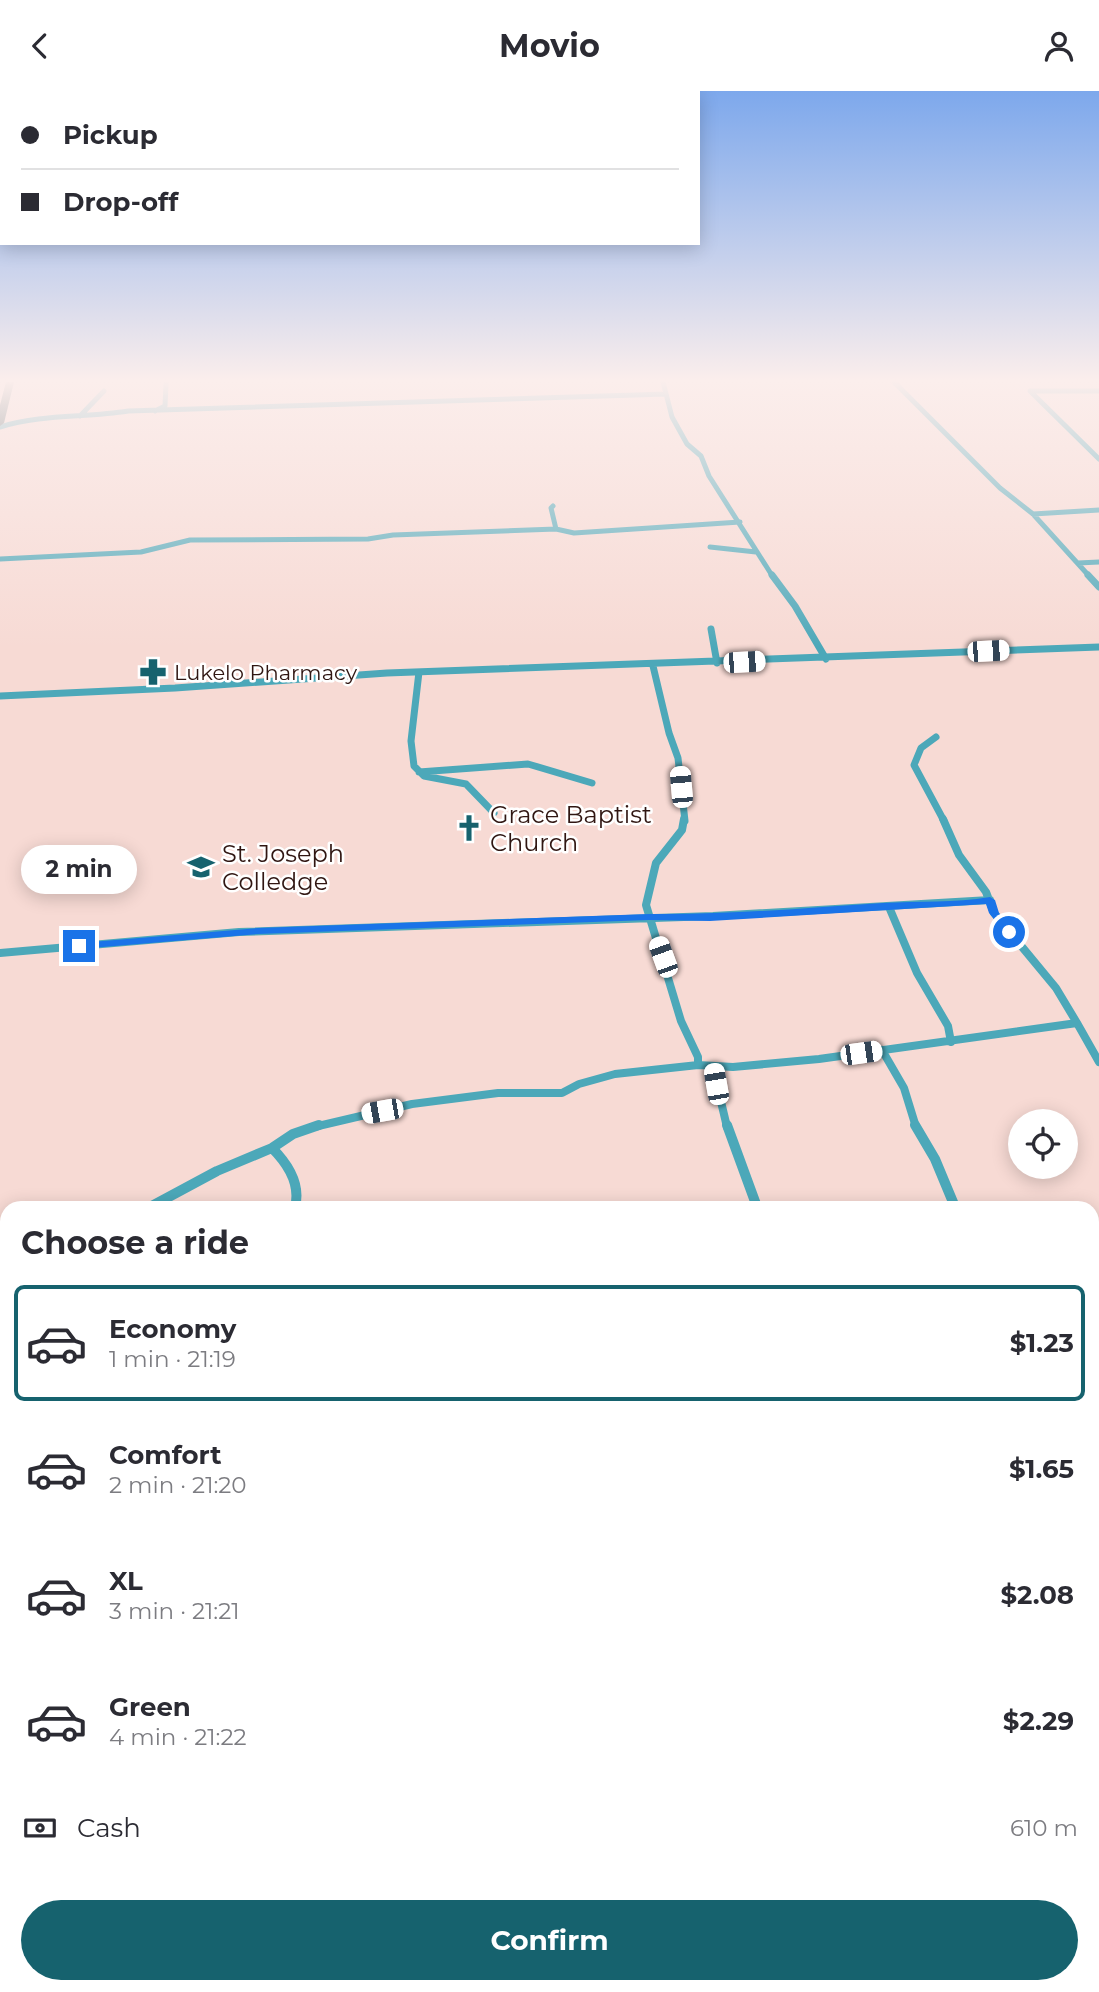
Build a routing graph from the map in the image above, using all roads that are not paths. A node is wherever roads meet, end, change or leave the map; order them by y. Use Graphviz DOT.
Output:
graph roads {
  1 [pos="707,471"];
  2 [pos="983,471"];
  3 [pos="553,506"];
  4 [pos="1099,510"];
  5 [pos="1033,515"];
  6 [pos="740,522"];
  7 [pos="556,529"];
  8 [pos="710,548"];
  9 [pos="756,552"];
  10 [pos="0,559"];
  11 [pos="1099,562"];
  12 [pos="1079,563"];
  13 [pos="1099,587"];
  14 [pos="711,629"];
  15 [pos="1099,647"];
  16 [pos="826,659"];
  17 [pos="717,663"];
  18 [pos="653,666"];
  19 [pos="419,672"];
  20 [pos="0,696"];
  21 [pos="936,737"];
  22 [pos="417,772"];
  23 [pos="592,783"];
  24 [pos="494,813"];
  25 [pos="990,900"];
  26 [pos="889,907"];
  27 [pos="649,917"];
  28 [pos="0,953"];
  29 [pos="1077,1023"];
  30 [pos="951,1042"];
  31 [pos="882,1050"];
  32 [pos="1099,1062"];
  33 [pos="698,1065"];
  34 [pos="713,1068"];
  35 [pos="272,1148"];
  36 [pos="161,1201"];
  37 [pos="298,1201"];
  38 [pos="755,1201"];
  39 [pos="952,1201"];
  1 -- 6 [label="street"];
  2 -- 5 [label="street"];
  3 -- 7 [label="street"];
  4 -- 5 [label="street"];
  5 -- 12 [label="street"];
  6 -- 7 [label="street"];
  6 -- 9 [label="street"];
  7 -- 10 [label="street"];
  8 -- 9 [label="street"];
  9 -- 16 [label="street"];
  11 -- 12 [label="street"];
  12 -- 13 [label="street"];
  14 -- 17 [label="street"];
  15 -- 16 [label="street"];
  16 -- 17 [label="street"];
  17 -- 18 [label="street"];
  18 -- 19 [label="street"];
  18 -- 27 [label="street"];
  19 -- 20 [label="street"];
  19 -- 22 [label="street"];
  21 -- 25 [label="street"];
  22 -- 23 [label="street"];
  22 -- 24 [label="street"];
  25 -- 26 [label="street"];
  25 -- 29 [label="street"];
  26 -- 27 [label="street"];
  26 -- 30 [label="street"];
  27 -- 28 [label="street"];
  27 -- 33 [label="street"];
  29 -- 30 [label="street"];
  29 -- 32 [label="street"];
  30 -- 31 [label="street"];
  31 -- 34 [label="street"];
  31 -- 39 [label="street"];
  33 -- 34 [label="street"];
  33 -- 35 [label="street"];
  34 -- 38 [label="street"];
  35 -- 36 [label="street"];
  35 -- 37 [label="street"];
}
